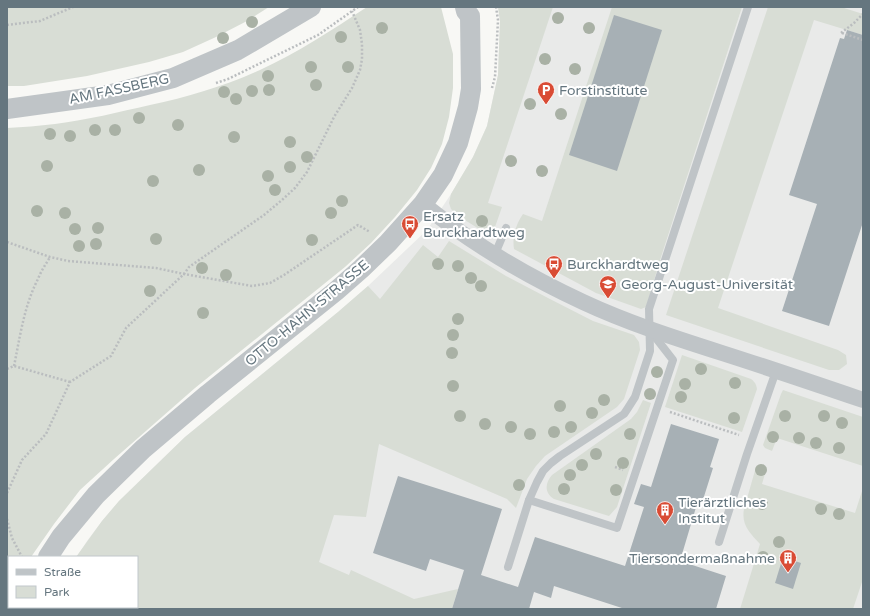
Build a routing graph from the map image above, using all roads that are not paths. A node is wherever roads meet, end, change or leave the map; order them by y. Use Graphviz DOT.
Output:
graph roads {
  1 [pos="310,7"];
  2 [pos="748,7"];
  3 [pos="470,10"];
  4 [pos="7,109"];
  5 [pos="423,204"];
  6 [pos="506,228"];
  7 [pos="495,254"];
  8 [pos="649,330"];
  9 [pos="776,371"];
  10 [pos="863,400"];
  11 [pos="529,500"];
  12 [pos="719,542"];
  13 [pos="49,556"];
  14 [pos="508,567"];
  1 -- 4 [label="street, AM FASSBERG"];
  2 -- 8 [label="lane"];
  3 -- 5 [label="street, OTTO-HAHN-STRASSE"];
  5 -- 7 [label="street"];
  5 -- 13 [label="street, OTTO-HAHN-STRASSE"];
  6 -- 7 [label="lane"];
  7 -- 8 [label="street"];
  8 -- 9 [label="street"];
  8 -- 11 [label="lane"];
  8 -- 11 [label="lane"];
  9 -- 10 [label="street"];
  9 -- 12 [label="lane"];
  11 -- 14 [label="lane"];
}
